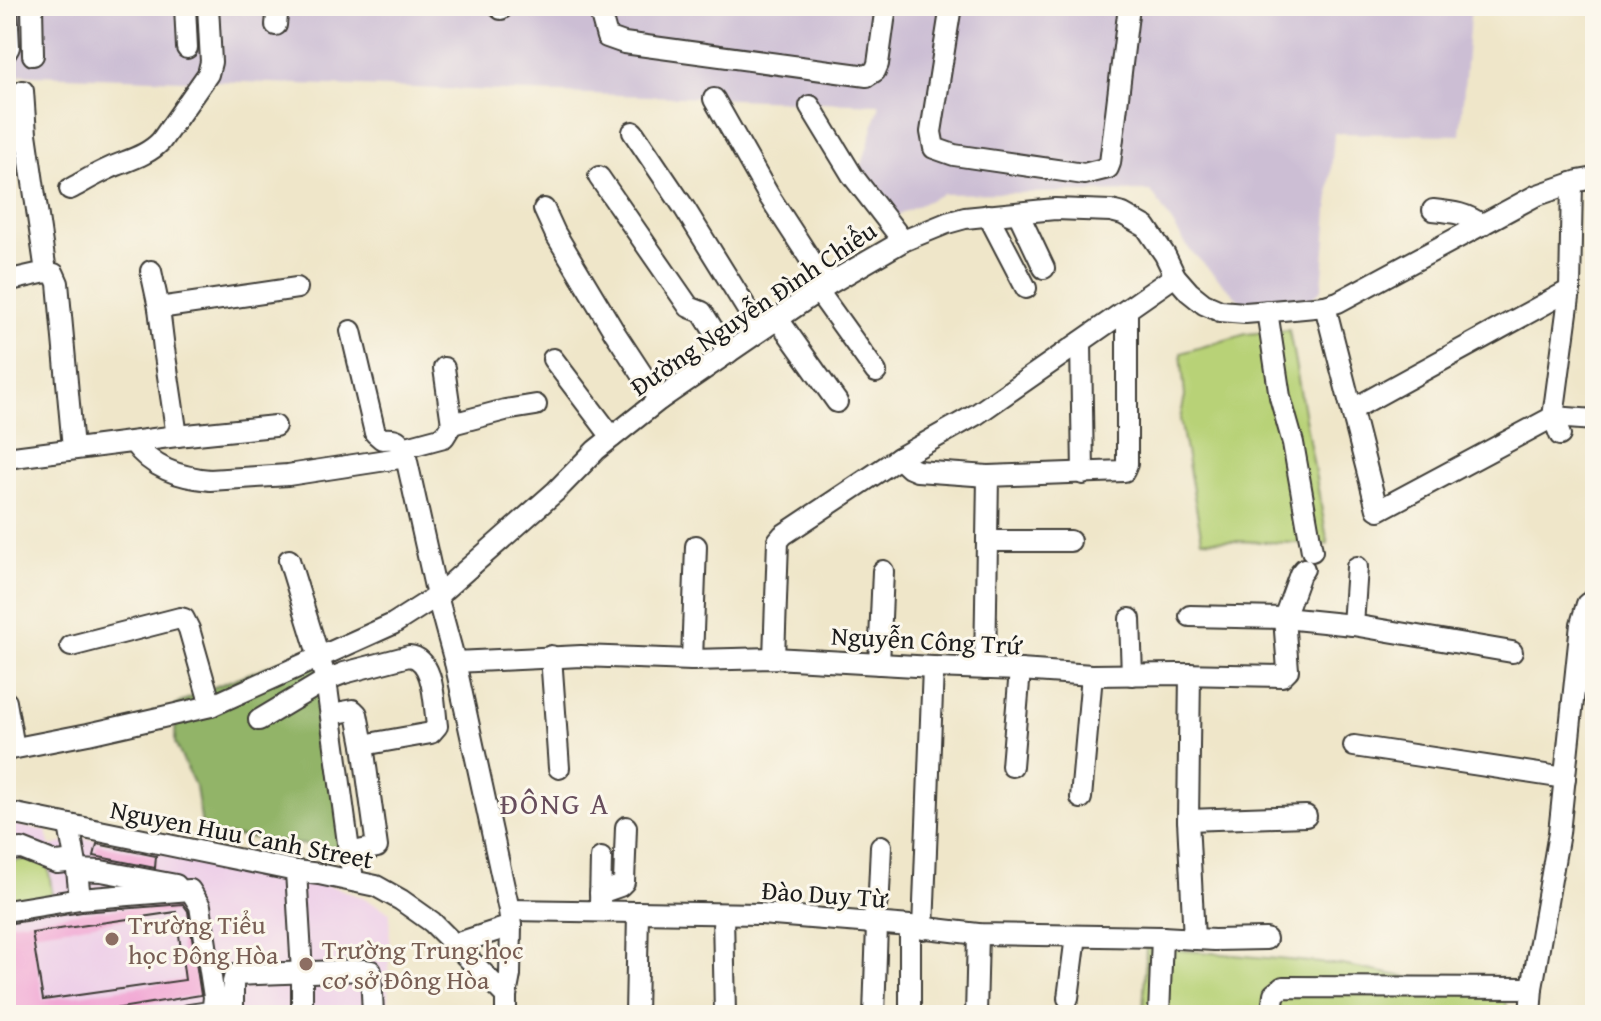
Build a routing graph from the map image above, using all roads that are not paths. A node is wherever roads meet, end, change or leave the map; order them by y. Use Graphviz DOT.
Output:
graph roads {
  1 [pos="7,6"];
  2 [pos="32,6"];
  3 [pos="185,6"];
  4 [pos="208,6"];
  5 [pos="602,6"];
  6 [pos="886,6"];
  7 [pos="951,6"];
  8 [pos="1129,6"];
  9 [pos="187,48"];
  10 [pos="6,52"];
  11 [pos="33,55"];
  12 [pos="23,91"];
  13 [pos="714,99"];
  14 [pos="810,106"];
  15 [pos="633,132"];
  16 [pos="599,177"];
  17 [pos="1595,178"];
  18 [pos="1572,183"];
  19 [pos="70,189"];
  20 [pos="544,209"];
  21 [pos="1433,210"];
  22 [pos="1018,213"];
  23 [pos="988,215"];
  24 [pos="1482,225"];
  25 [pos="903,241"];
  26 [pos="1044,268"];
  27 [pos="151,271"];
  28 [pos="46,272"];
  29 [pos="1175,276"];
  30 [pos="6,281"];
  31 [pos="297,288"];
  32 [pos="822,288"];
  33 [pos="1026,288"];
  34 [pos="1570,290"];
  35 [pos="1325,306"];
  36 [pos="159,308"];
  37 [pos="1127,311"];
  38 [pos="1267,311"];
  39 [pos="778,319"];
  40 [pos="760,330"];
  41 [pos="351,331"];
  42 [pos="1081,342"];
  43 [pos="728,353"];
  44 [pos="553,359"];
  45 [pos="444,368"];
  46 [pos="876,372"];
  47 [pos="659,400"];
  48 [pos="837,402"];
  49 [pos="536,405"];
  50 [pos="1353,409"];
  51 [pos="1595,420"];
  52 [pos="452,424"];
  53 [pos="275,426"];
  54 [pos="1557,426"];
  55 [pos="177,436"];
  56 [pos="612,437"];
  57 [pos="133,442"];
  58 [pos="73,448"];
  59 [pos="404,452"];
  60 [pos="6,458"];
  61 [pos="899,458"];
  62 [pos="1083,474"];
  63 [pos="988,476"];
  64 [pos="987,541"];
  65 [pos="1070,541"];
  66 [pos="696,546"];
  67 [pos="289,560"];
  68 [pos="1357,567"];
  69 [pos="883,571"];
  70 [pos="437,596"];
  71 [pos="1595,599"];
  72 [pos="1190,616"];
  73 [pos="1284,618"];
  74 [pos="1130,619"];
  75 [pos="1353,625"];
  76 [pos="71,646"];
  77 [pos="1512,652"];
  78 [pos="551,656"];
  79 [pos="320,658"];
  80 [pos="774,658"];
  81 [pos="692,660"];
  82 [pos="455,662"];
  83 [pos="879,664"];
  84 [pos="933,667"];
  85 [pos="985,669"];
  86 [pos="1020,670"];
  87 [pos="1190,674"];
  88 [pos="1092,675"];
  89 [pos="1132,675"];
  90 [pos="326,680"];
  91 [pos="6,702"];
  92 [pos="211,706"];
  93 [pos="331,714"];
  94 [pos="259,720"];
  95 [pos="363,745"];
  96 [pos="1354,746"];
  97 [pos="10,749"];
  98 [pos="1012,766"];
  99 [pos="559,768"];
  100 [pos="1565,778"];
  101 [pos="1081,798"];
  102 [pos="6,812"];
  103 [pos="1306,816"];
  104 [pos="1188,820"];
  105 [pos="69,825"];
  106 [pos="626,827"];
  107 [pos="881,846"];
  108 [pos="6,850"];
  109 [pos="349,853"];
  110 [pos="601,858"];
  111 [pos="76,866"];
  112 [pos="296,871"];
  113 [pos="353,880"];
  114 [pos="190,890"];
  115 [pos="80,899"];
  116 [pos="600,902"];
  117 [pos="6,911"];
  118 [pos="638,912"];
  119 [pos="723,914"];
  120 [pos="510,918"];
  121 [pos="874,925"];
  122 [pos="917,928"];
  123 [pos="978,934"];
  124 [pos="1076,936"];
  125 [pos="1162,937"];
  126 [pos="1194,939"];
  127 [pos="1266,939"];
  128 [pos="455,944"];
  129 [pos="302,972"];
  130 [pos="1532,988"];
  131 [pos="1068,998"];
  132 [pos="506,1005"];
  133 [pos="189,1015"];
  134 [pos="233,1015"];
  135 [pos="302,1015"];
  136 [pos="373,1015"];
  137 [pos="636,1015"];
  138 [pos="725,1015"];
  139 [pos="874,1015"];
  140 [pos="910,1015"];
  141 [pos="976,1015"];
  142 [pos="1159,1015"];
  143 [pos="1272,1015"];
  144 [pos="1530,1015"];
  1 -- 10 [label="street"];
  2 -- 11 [label="street"];
  3 -- 9 [label="street"];
  4 -- 19 [label="street"];
  5 -- 6 [label="street"];
  7 -- 8 [label="street"];
  12 -- 28 [label="street"];
  13 -- 32 [label="street"];
  14 -- 25 [label="street"];
  15 -- 40 [label="street"];
  16 -- 43 [label="street"];
  17 -- 18 [label="street, Đường Nguyễn Đình Chiểu"];
  18 -- 24 [label="street, Đường Nguyễn Đình Chiểu"];
  18 -- 34 [label="street"];
  20 -- 47 [label="street"];
  21 -- 24 [label="street"];
  22 -- 23 [label="street, Đường Nguyễn Đình Chiểu"];
  22 -- 26 [label="street"];
  22 -- 29 [label="street, Đường Nguyễn Đình Chiểu"];
  23 -- 25 [label="street, Đường Nguyễn Đình Chiểu"];
  23 -- 33 [label="street"];
  24 -- 35 [label="street, Đường Nguyễn Đình Chiểu"];
  25 -- 32 [label="street, Đường Nguyễn Đình Chiểu"];
  27 -- 36 [label="street"];
  28 -- 30 [label="street"];
  28 -- 58 [label="street"];
  29 -- 37 [label="street"];
  29 -- 38 [label="street, Đường Nguyễn Đình Chiểu"];
  31 -- 36 [label="street"];
  32 -- 39 [label="street, Đường Nguyễn Đình Chiểu"];
  32 -- 46 [label="street"];
  34 -- 50 [label="street"];
  34 -- 54 [label="street"];
  35 -- 38 [label="street, Đường Nguyễn Đình Chiểu"];
  35 -- 50 [label="street"];
  36 -- 55 [label="street"];
  37 -- 42 [label="street"];
  37 -- 62 [label="street"];
  38 -- 73 [label="street, Nguyễn Công Trứ"];
  39 -- 40 [label="street, Đường Nguyễn Đình Chiểu"];
  39 -- 48 [label="street"];
  40 -- 43 [label="street, Đường Nguyễn Đình Chiểu"];
  41 -- 59 [label="street"];
  42 -- 61 [label="street"];
  42 -- 62 [label="street"];
  43 -- 47 [label="street, Đường Nguyễn Đình Chiểu"];
  44 -- 56 [label="street"];
  45 -- 52 [label="street"];
  47 -- 56 [label="street, Đường Nguyễn Đình Chiểu"];
  49 -- 52 [label="street"];
  50 -- 54 [label="street"];
  51 -- 54 [label="street"];
  52 -- 59 [label="street"];
  53 -- 55 [label="street"];
  55 -- 57 [label="street"];
  56 -- 70 [label="street, Đường Nguyễn Đình Chiểu"];
  57 -- 58 [label="street"];
  57 -- 59 [label="street"];
  58 -- 60 [label="street"];
  59 -- 70 [label="street"];
  61 -- 63 [label="street"];
  61 -- 80 [label="street"];
  62 -- 63 [label="street"];
  63 -- 64 [label="street"];
  64 -- 65 [label="street"];
  64 -- 85 [label="street"];
  66 -- 81 [label="street"];
  67 -- 79 [label="street"];
  68 -- 75 [label="street"];
  69 -- 83 [label="street"];
  70 -- 79 [label="street, Đường Nguyễn Đình Chiểu"];
  70 -- 82 [label="street"];
  71 -- 100 [label="street"];
  72 -- 73 [label="street"];
  73 -- 75 [label="street"];
  73 -- 87 [label="street, Nguyễn Công Trứ"];
  74 -- 89 [label="street"];
  75 -- 77 [label="street"];
  76 -- 92 [label="street"];
  78 -- 81 [label="street, Nguyễn Công Trứ"];
  78 -- 82 [label="street, Nguyễn Công Trứ"];
  78 -- 99 [label="street"];
  79 -- 90 [label="street"];
  79 -- 92 [label="street, Đường Nguyễn Đình Chiểu"];
  80 -- 81 [label="street, Nguyễn Công Trứ"];
  80 -- 83 [label="street, Nguyễn Công Trứ"];
  82 -- 120 [label="street"];
  83 -- 84 [label="street, Nguyễn Công Trứ"];
  84 -- 85 [label="street, Nguyễn Công Trứ"];
  84 -- 122 [label="street"];
  85 -- 86 [label="street, Nguyễn Công Trứ"];
  86 -- 88 [label="street, Nguyễn Công Trứ"];
  86 -- 98 [label="street"];
  87 -- 89 [label="street, Nguyễn Công Trứ"];
  87 -- 104 [label="street"];
  88 -- 89 [label="street, Nguyễn Công Trứ"];
  88 -- 101 [label="street"];
  90 -- 93 [label="street"];
  90 -- 94 [label="street"];
  90 -- 95 [label="street"];
  91 -- 97 [label="street"];
  92 -- 97 [label="street, Đường Nguyễn Đình Chiểu"];
  93 -- 95 [label="street"];
  93 -- 109 [label="street"];
  95 -- 109 [label="street"];
  96 -- 100 [label="street"];
  100 -- 130 [label="street"];
  102 -- 105 [label="street, Nguyen Huu Canh Street"];
  103 -- 104 [label="street"];
  104 -- 126 [label="street"];
  105 -- 111 [label="street"];
  105 -- 112 [label="street, Nguyen Huu Canh Street"];
  106 -- 116 [label="street"];
  107 -- 121 [label="street"];
  108 -- 111 [label="street"];
  109 -- 113 [label="street"];
  110 -- 116 [label="street"];
  111 -- 114 [label="street"];
  111 -- 115 [label="street"];
  112 -- 113 [label="street, Nguyen Huu Canh Street"];
  112 -- 129 [label="street"];
  113 -- 128 [label="street, Nguyen Huu Canh Street"];
  114 -- 115 [label="street"];
  114 -- 133 [label="street"];
  115 -- 117 [label="street"];
  116 -- 118 [label="street, Đào Duy Từ"];
  116 -- 120 [label="street, Đào Duy Từ"];
  118 -- 119 [label="street, Đào Duy Từ"];
  118 -- 137 [label="street"];
  119 -- 121 [label="street, Đào Duy Từ"];
  119 -- 138 [label="street"];
  120 -- 128 [label="street, Đào Duy Từ"];
  120 -- 132 [label="street"];
  121 -- 122 [label="street, Đào Duy Từ"];
  121 -- 139 [label="street"];
  122 -- 123 [label="street, Đào Duy Từ"];
  122 -- 140 [label="street"];
  123 -- 124 [label="street, Đào Duy Từ"];
  123 -- 141 [label="street"];
  124 -- 125 [label="street, Đào Duy Từ"];
  124 -- 131 [label="street"];
  125 -- 126 [label="street, Đào Duy Từ"];
  125 -- 142 [label="street"];
  126 -- 127 [label="street, Đào Duy Từ"];
  128 -- 132 [label="street, Nguyen Huu Canh Street"];
  129 -- 134 [label="street"];
  129 -- 135 [label="street"];
  129 -- 136 [label="street"];
  130 -- 143 [label="street"];
  130 -- 144 [label="street"];
}
